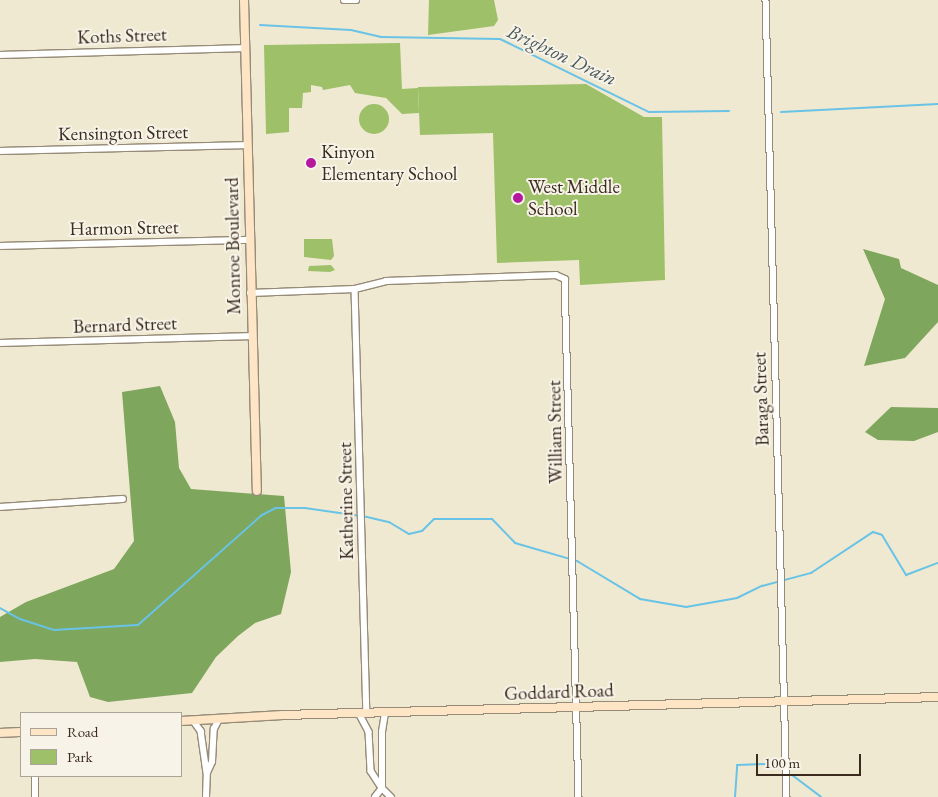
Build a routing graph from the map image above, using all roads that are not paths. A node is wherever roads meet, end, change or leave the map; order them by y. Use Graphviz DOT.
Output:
graph roads {
  1 [pos="244,0"];
  2 [pos="344,0"];
  3 [pos="356,0"];
  4 [pos="766,0"];
  5 [pos="245,48"];
  6 [pos="0,54"];
  7 [pos="247,144"];
  8 [pos="0,150"];
  9 [pos="249,240"];
  10 [pos="0,246"];
  11 [pos="355,289"];
  12 [pos="250,293"];
  13 [pos="251,336"];
  14 [pos="0,343"];
  15 [pos="257,491"];
  16 [pos="123,499"];
  17 [pos="0,507"];
  18 [pos="938,697"];
  19 [pos="785,701"];
  20 [pos="576,708"];
  21 [pos="385,712"];
  22 [pos="363,713"];
  23 [pos="219,719"];
  24 [pos="193,720"];
  25 [pos="182,721"];
  26 [pos="20,732"];
  27 [pos="0,733"];
  28 [pos="207,773"];
  29 [pos="35,777"];
  30 [pos="382,788"];
  31 [pos="35,797"];
  32 [pos="206,797"];
  33 [pos="375,797"];
  34 [pos="391,797"];
  35 [pos="579,797"];
  36 [pos="787,797"];
  1 -- 5 [label="main road, Monroe Boulevard"];
  2 -- 3 [label="street"];
  4 -- 19 [label="street, Baraga Street"];
  5 -- 6 [label="street, Koths Street"];
  5 -- 7 [label="main road, Monroe Boulevard"];
  7 -- 8 [label="street, Kensington Street"];
  7 -- 9 [label="main road, Monroe Boulevard"];
  9 -- 10 [label="street, Harmon Street"];
  9 -- 12 [label="main road, Monroe Boulevard"];
  11 -- 12 [label="street"];
  11 -- 20 [label="street, William Street"];
  11 -- 22 [label="street, Katherine Street"];
  12 -- 13 [label="main road, Monroe Boulevard"];
  13 -- 14 [label="street, Bernard Street"];
  13 -- 15 [label="main road, Monroe Boulevard"];
  16 -- 17 [label="street"];
  18 -- 19 [label="main road, Goddard Road"];
  19 -- 20 [label="main road, Goddard Road"];
  19 -- 36 [label="street, Baraga Street"];
  20 -- 21 [label="main road, Goddard Road"];
  20 -- 35 [label="street, William Street"];
  21 -- 22 [label="main road, Goddard Road"];
  21 -- 30 [label="street"];
  22 -- 23 [label="main road, Goddard Road"];
  22 -- 30 [label="street, Katherine Street"];
  23 -- 24 [label="main road, Goddard Road"];
  23 -- 28 [label="street"];
  24 -- 25 [label="main road, Goddard Road"];
  24 -- 28 [label="street"];
  26 -- 27 [label="main road"];
  28 -- 32 [label="street"];
  29 -- 31 [label="street"];
  30 -- 33 [label="street"];
  30 -- 34 [label="street, Katherine Street"];
}
